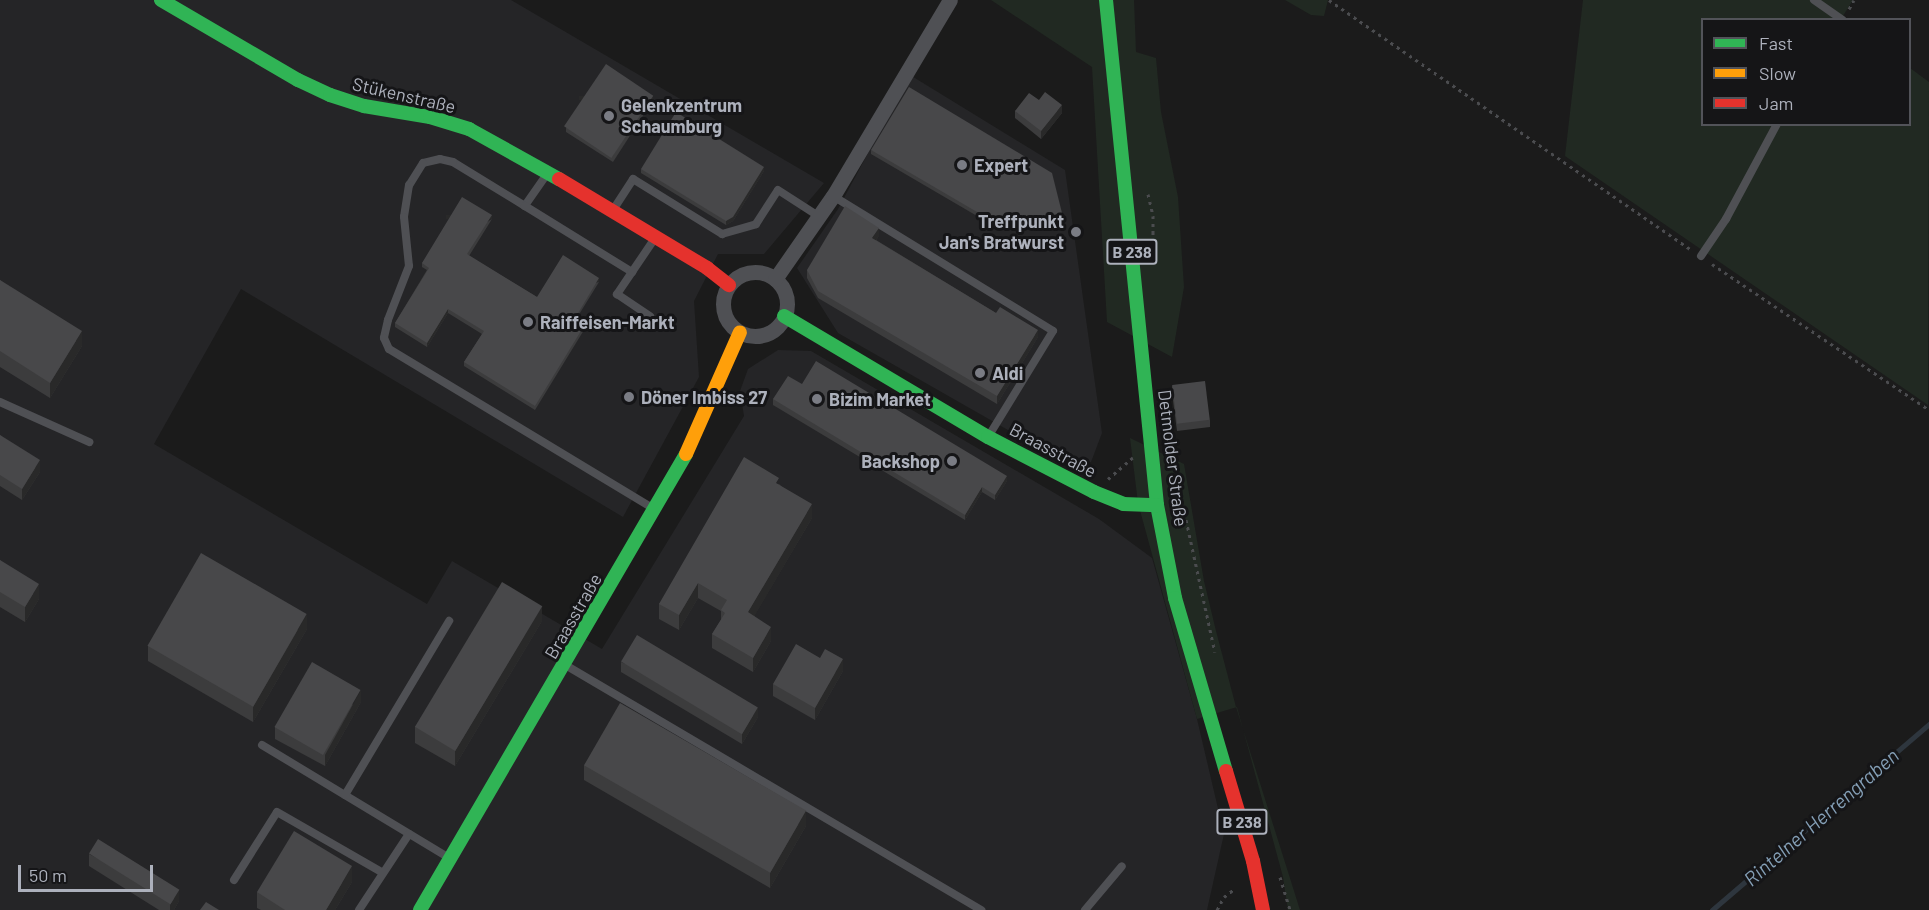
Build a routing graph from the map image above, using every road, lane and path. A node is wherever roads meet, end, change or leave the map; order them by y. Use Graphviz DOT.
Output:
graph roads {
  1 [pos="162,0"];
  2 [pos="950,0"];
  3 [pos="1106,0"];
  4 [pos="1329,0"];
  5 [pos="1814,0"];
  6 [pos="1840,18"];
  7 [pos="1777,126"];
  8 [pos="548,172"];
  9 [pos="1146,183"];
  10 [pos="833,196"];
  11 [pos="525,206"];
  12 [pos="612,211"];
  13 [pos="820,217"];
  14 [pos="656,237"];
  15 [pos="1153,252"];
  16 [pos="1701,256"];
  17 [pos="632,272"];
  18 [pos="775,279"];
  19 [pos="729,285"];
  20 [pos="650,316"];
  21 [pos="784,316"];
  22 [pos="740,332"];
  23 [pos="0,402"];
  24 [pos="1929,410"];
  25 [pos="988,437"];
  26 [pos="89,442"];
  27 [pos="1140,452"];
  28 [pos="1176,476"];
  29 [pos="1094,492"];
  30 [pos="1156,505"];
  31 [pos="654,510"];
  32 [pos="449,621"];
  33 [pos="1215,652"];
  34 [pos="565,665"];
  35 [pos="262,745"];
  36 [pos="345,795"];
  37 [pos="409,834"];
  38 [pos="450,859"];
  39 [pos="1122,866"];
  40 [pos="382,873"];
  41 [pos="1279,875"];
  42 [pos="234,880"];
  43 [pos="1233,890"];
  44 [pos="359,910"];
  45 [pos="420,910"];
  46 [pos="981,910"];
  47 [pos="1085,910"];
  48 [pos="1217,910"];
  49 [pos="1263,910"];
  50 [pos="1290,910"];
  1 -- 8 [label="street, Stükenstraße"];
  2 -- 10 [label="street"];
  3 -- 30 [label="street, Detmolder Straße / B 238"];
  4 -- 16 [label="path"];
  5 -- 6 [label="lane"];
  7 -- 16 [label="lane"];
  8 -- 11 [label="lane"];
  8 -- 12 [label="street, Stükenstraße"];
  9 -- 15 [label="path"];
  10 -- 13 [label="street"];
  10 -- 25 [label="lane"];
  11 -- 17 [label="lane"];
  11 -- 31 [label="lane"];
  12 -- 13 [label="lane"];
  12 -- 14 [label="street, Stükenstraße"];
  13 -- 18 [label="street"];
  14 -- 17 [label="lane"];
  14 -- 19 [label="street, Stükenstraße"];
  16 -- 24 [label="path"];
  17 -- 20 [label="lane"];
  18 -- 19 [label="street"];
  18 -- 21 [label="street"];
  19 -- 22 [label="street"];
  21 -- 22 [label="street"];
  21 -- 25 [label="street, Braasstraße"];
  22 -- 31 [label="street, Braasstraße"];
  23 -- 26 [label="lane"];
  25 -- 29 [label="street, Braasstraße"];
  27 -- 29 [label="path"];
  28 -- 33 [label="path"];
  29 -- 30 [label="street, Braasstraße"];
  30 -- 49 [label="street, Detmolder Straße / B 238"];
  31 -- 34 [label="street, Braasstraße"];
  32 -- 36 [label="lane"];
  34 -- 38 [label="street, Braasstraße"];
  34 -- 46 [label="lane"];
  35 -- 36 [label="lane"];
  36 -- 37 [label="lane"];
  37 -- 38 [label="lane"];
  37 -- 40 [label="lane"];
  38 -- 45 [label="street, Braasstraße"];
  39 -- 47 [label="lane"];
  40 -- 42 [label="lane"];
  40 -- 44 [label="lane"];
  41 -- 50 [label="path"];
  43 -- 48 [label="path"];
}
